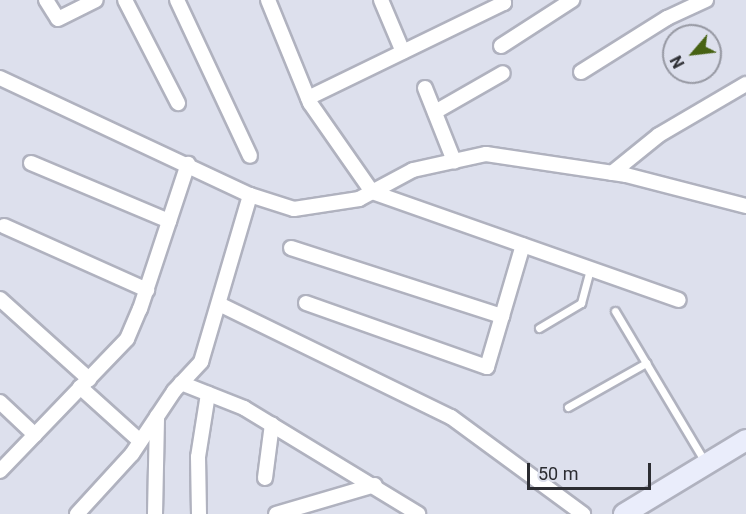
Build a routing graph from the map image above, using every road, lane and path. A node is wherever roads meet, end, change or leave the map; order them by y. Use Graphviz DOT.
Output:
graph roads {
  1 [pos="46,0"];
  2 [pos="96,0"];
  3 [pos="125,0"];
  4 [pos="177,0"];
  5 [pos="268,0"];
  6 [pos="381,0"];
  7 [pos="502,0"];
  8 [pos="572,0"];
  9 [pos="706,0"];
  10 [pos="501,46"];
  11 [pos="402,52"];
  12 [pos="581,72"];
  13 [pos="502,73"];
  14 [pos="0,79"];
  15 [pos="746,84"];
  16 [pos="425,88"];
  17 [pos="308,98"];
  18 [pos="178,103"];
  19 [pos="435,112"];
  20 [pos="250,156"];
  21 [pos="454,161"];
  22 [pos="31,163"];
  23 [pos="188,164"];
  24 [pos="612,173"];
  25 [pos="372,192"];
  26 [pos="746,194"];
  27 [pos="250,195"];
  28 [pos="740,205"];
  29 [pos="169,221"];
  30 [pos="3,226"];
  31 [pos="523,245"];
  32 [pos="291,248"];
  33 [pos="590,269"];
  34 [pos="147,290"];
  35 [pos="0,299"];
  36 [pos="679,300"];
  37 [pos="306,303"];
  38 [pos="219,304"];
  39 [pos="615,311"];
  40 [pos="502,316"];
  41 [pos="539,328"];
  42 [pos="646,363"];
  43 [pos="85,383"];
  44 [pos="181,383"];
  45 [pos="208,394"];
  46 [pos="0,402"];
  47 [pos="568,407"];
  48 [pos="157,416"];
  49 [pos="272,424"];
  50 [pos="35,435"];
  51 [pos="746,440"];
  52 [pos="140,441"];
  53 [pos="706,464"];
  54 [pos="0,471"];
  55 [pos="266,478"];
  56 [pos="375,485"];
  57 [pos="77,514"];
  58 [pos="155,514"];
  59 [pos="199,514"];
  60 [pos="276,514"];
  61 [pos="418,514"];
  62 [pos="583,514"];
  63 [pos="624,514"];
  1 -- 2 [label="street"];
  3 -- 18 [label="street"];
  4 -- 20 [label="street"];
  5 -- 17 [label="street"];
  6 -- 11 [label="street"];
  7 -- 11 [label="street"];
  8 -- 10 [label="street"];
  9 -- 12 [label="street"];
  11 -- 17 [label="street"];
  13 -- 19 [label="street"];
  14 -- 23 [label="street"];
  15 -- 24 [label="street"];
  16 -- 19 [label="street"];
  17 -- 25 [label="street"];
  19 -- 21 [label="street"];
  21 -- 24 [label="street"];
  21 -- 25 [label="street"];
  22 -- 29 [label="street"];
  23 -- 27 [label="street"];
  23 -- 29 [label="street"];
  24 -- 28 [label="street"];
  25 -- 27 [label="street"];
  25 -- 31 [label="street"];
  26 -- 28 [label="street"];
  27 -- 38 [label="street"];
  29 -- 34 [label="street"];
  30 -- 34 [label="street"];
  31 -- 33 [label="street"];
  31 -- 40 [label="street"];
  32 -- 40 [label="street"];
  33 -- 36 [label="street"];
  33 -- 41 [label="lane"];
  34 -- 43 [label="street"];
  35 -- 43 [label="street"];
  37 -- 40 [label="street"];
  38 -- 44 [label="street"];
  38 -- 62 [label="street"];
  39 -- 42 [label="lane"];
  42 -- 47 [label="lane"];
  42 -- 53 [label="lane"];
  43 -- 50 [label="street"];
  43 -- 52 [label="street"];
  44 -- 45 [label="street"];
  44 -- 48 [label="street"];
  45 -- 49 [label="street"];
  45 -- 59 [label="street"];
  46 -- 50 [label="street"];
  48 -- 52 [label="street"];
  48 -- 58 [label="street"];
  49 -- 55 [label="street"];
  49 -- 56 [label="street"];
  50 -- 54 [label="street"];
  51 -- 53 [label="main road"];
  52 -- 57 [label="street"];
  53 -- 63 [label="main road"];
  56 -- 60 [label="street"];
  56 -- 61 [label="street"];
}
